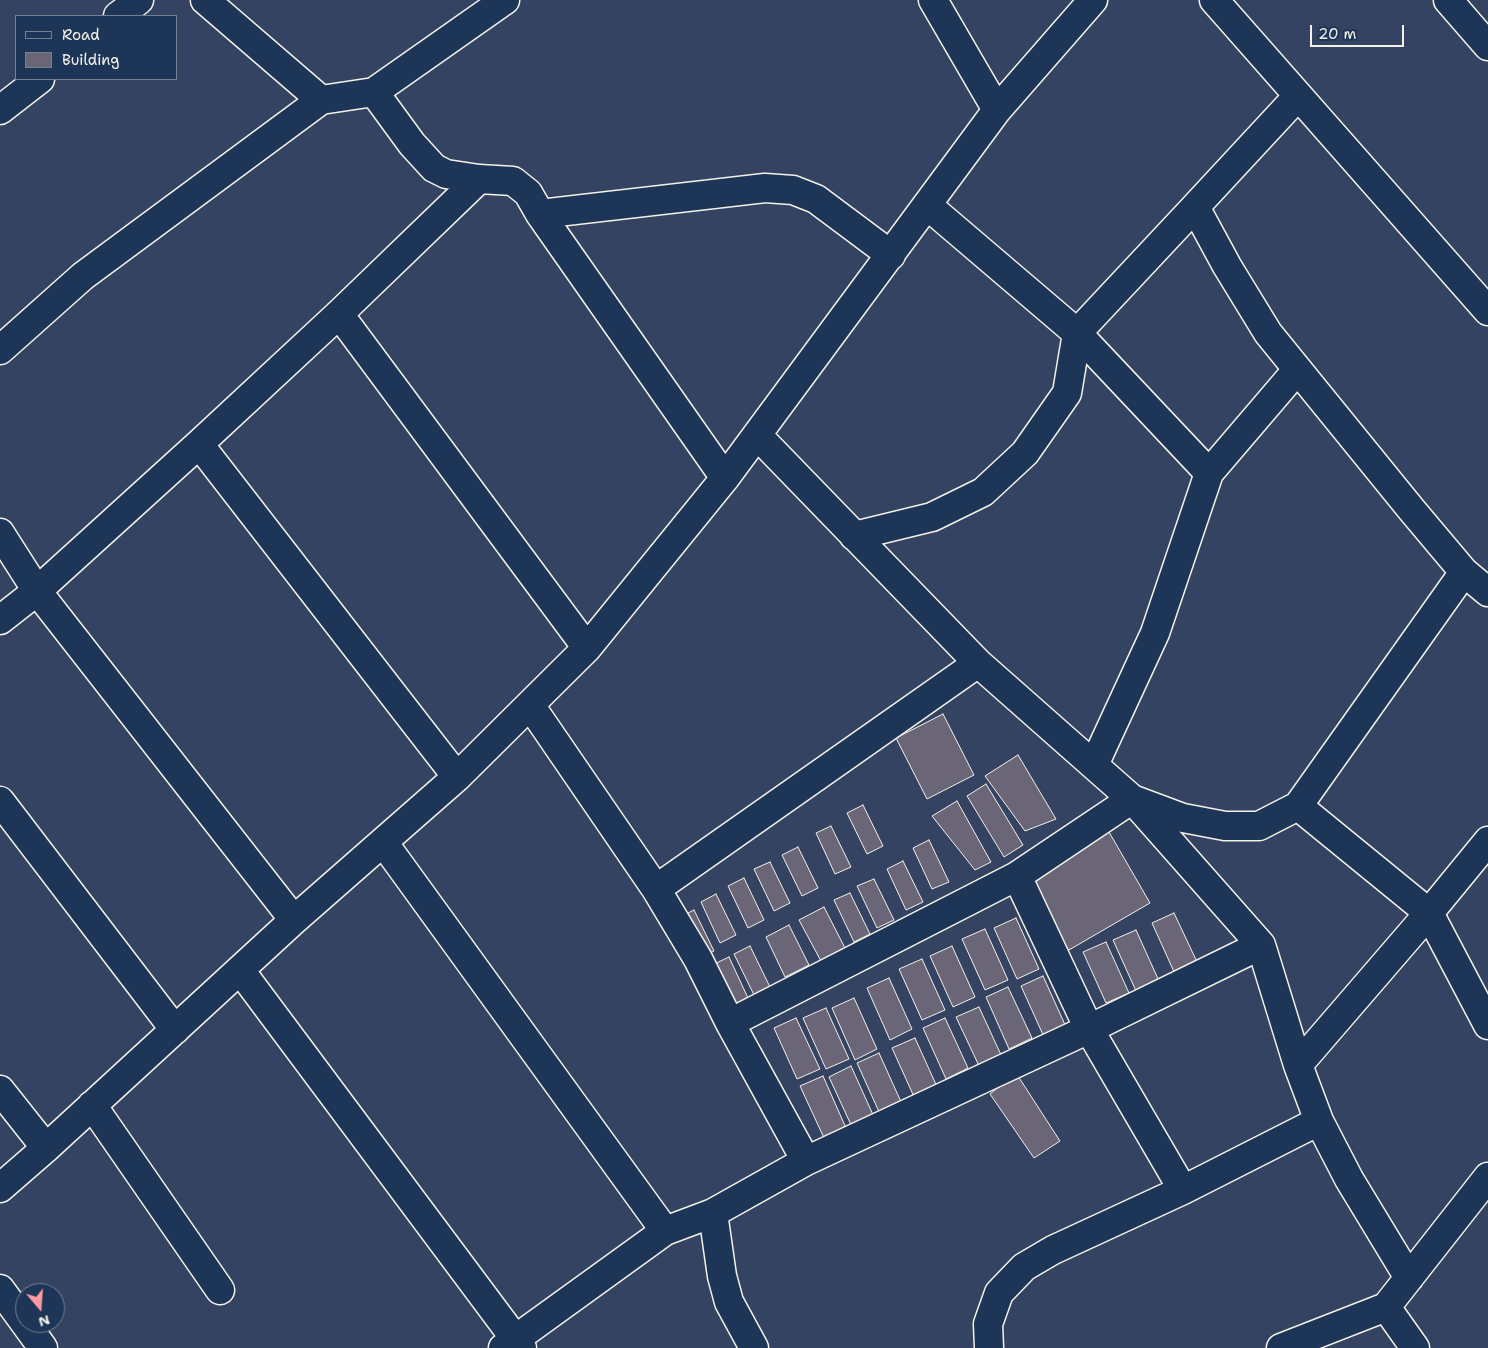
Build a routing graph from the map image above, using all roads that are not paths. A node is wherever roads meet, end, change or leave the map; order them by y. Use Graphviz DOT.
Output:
graph roads {
  1 [pos="139,0"];
  2 [pos="205,0"];
  3 [pos="933,0"];
  4 [pos="1093,0"];
  5 [pos="1214,0"];
  6 [pos="1448,0"];
  7 [pos="494,4"];
  8 [pos="119,15"];
  9 [pos="1488,46"];
  10 [pos="39,80"];
  11 [pos="374,92"];
  12 [pos="1298,96"];
  13 [pos="321,100"];
  14 [pos="0,110"];
  15 [pos="997,110"];
  16 [pos="479,179"];
  17 [pos="928,205"];
  18 [pos="1195,207"];
  19 [pos="540,214"];
  20 [pos="891,255"];
  21 [pos="1488,311"];
  22 [pos="339,314"];
  23 [pos="1077,333"];
  24 [pos="0,350"];
  25 [pos="1297,370"];
  26 [pos="756,435"];
  27 [pos="199,444"];
  28 [pos="1209,473"];
  29 [pos="725,478"];
  30 [pos="0,533"];
  31 [pos="854,536"];
  32 [pos="1464,572"];
  33 [pos="37,591"];
  34 [pos="1488,592"];
  35 [pos="0,620"];
  36 [pos="587,648"];
  37 [pos="978,663"];
  38 [pos="530,705"];
  39 [pos="1094,765"];
  40 [pos="457,777"];
  41 [pos="1132,799"];
  42 [pos="0,801"];
  43 [pos="1298,806"];
  44 [pos="1488,841"];
  45 [pos="383,842"];
  46 [pos="1017,876"];
  47 [pos="656,889"];
  48 [pos="1429,913"];
  49 [pos="294,920"];
  50 [pos="1262,945"];
  51 [pos="240,970"];
  52 [pos="730,1023"];
  53 [pos="1488,1025"];
  54 [pos="1089,1029"];
  55 [pos="174,1030"];
  56 [pos="1298,1065"];
  57 [pos="0,1090"];
  58 [pos="92,1105"];
  59 [pos="1319,1121"];
  60 [pos="46,1148"];
  61 [pos="806,1162"];
  62 [pos="1488,1177"];
  63 [pos="0,1188"];
  64 [pos="1183,1190"];
  65 [pos="713,1213"];
  66 [pos="665,1231"];
  67 [pos="1409,1278"];
  68 [pos="0,1289"];
  69 [pos="220,1290"];
  70 [pos="1386,1307"];
  71 [pos="513,1345"];
  72 [pos="43,1348"];
  73 [pos="754,1348"];
  74 [pos="989,1348"];
  75 [pos="1281,1348"];
  76 [pos="1415,1348"];
  1 -- 8 [label="street"];
  2 -- 13 [label="street"];
  3 -- 15 [label="street"];
  4 -- 15 [label="street"];
  5 -- 12 [label="street"];
  6 -- 9 [label="street"];
  7 -- 11 [label="street"];
  10 -- 14 [label="street"];
  11 -- 13 [label="street"];
  11 -- 16 [label="street"];
  12 -- 18 [label="street"];
  12 -- 21 [label="street"];
  13 -- 24 [label="street"];
  15 -- 17 [label="street"];
  16 -- 19 [label="street"];
  16 -- 22 [label="street"];
  17 -- 20 [label="street"];
  17 -- 23 [label="street"];
  18 -- 23 [label="street"];
  18 -- 25 [label="street"];
  19 -- 20 [label="street"];
  19 -- 29 [label="street"];
  20 -- 26 [label="street"];
  22 -- 27 [label="street"];
  22 -- 36 [label="street"];
  23 -- 28 [label="street"];
  23 -- 31 [label="street"];
  25 -- 28 [label="street"];
  25 -- 32 [label="street"];
  26 -- 29 [label="street"];
  26 -- 31 [label="street"];
  27 -- 33 [label="street"];
  27 -- 40 [label="street"];
  28 -- 39 [label="street"];
  29 -- 36 [label="street"];
  30 -- 33 [label="street"];
  31 -- 37 [label="street"];
  32 -- 34 [label="street"];
  32 -- 43 [label="street"];
  33 -- 35 [label="street"];
  33 -- 49 [label="street"];
  36 -- 38 [label="street"];
  37 -- 39 [label="street"];
  37 -- 47 [label="street"];
  38 -- 40 [label="street"];
  38 -- 47 [label="street"];
  39 -- 41 [label="street"];
  40 -- 45 [label="street"];
  41 -- 43 [label="street"];
  41 -- 46 [label="street"];
  41 -- 50 [label="street"];
  42 -- 55 [label="street"];
  43 -- 48 [label="street"];
  44 -- 48 [label="street"];
  45 -- 49 [label="street"];
  45 -- 66 [label="street"];
  46 -- 52 [label="street"];
  46 -- 54 [label="street"];
  47 -- 52 [label="street"];
  48 -- 53 [label="street"];
  48 -- 56 [label="street"];
  49 -- 51 [label="street"];
  50 -- 54 [label="street"];
  50 -- 56 [label="street"];
  51 -- 55 [label="street"];
  51 -- 71 [label="street"];
  52 -- 61 [label="street"];
  54 -- 61 [label="street"];
  54 -- 64 [label="street"];
  55 -- 58 [label="street"];
  56 -- 59 [label="street"];
  57 -- 60 [label="street"];
  58 -- 60 [label="street"];
  58 -- 69 [label="street"];
  59 -- 64 [label="street"];
  59 -- 67 [label="street"];
  60 -- 63 [label="street"];
  61 -- 65 [label="street"];
  62 -- 67 [label="street"];
  64 -- 74 [label="street"];
  65 -- 66 [label="street"];
  65 -- 73 [label="street"];
  66 -- 71 [label="street"];
  67 -- 70 [label="street"];
  68 -- 72 [label="street"];
  70 -- 75 [label="street"];
  70 -- 76 [label="street"];
}
